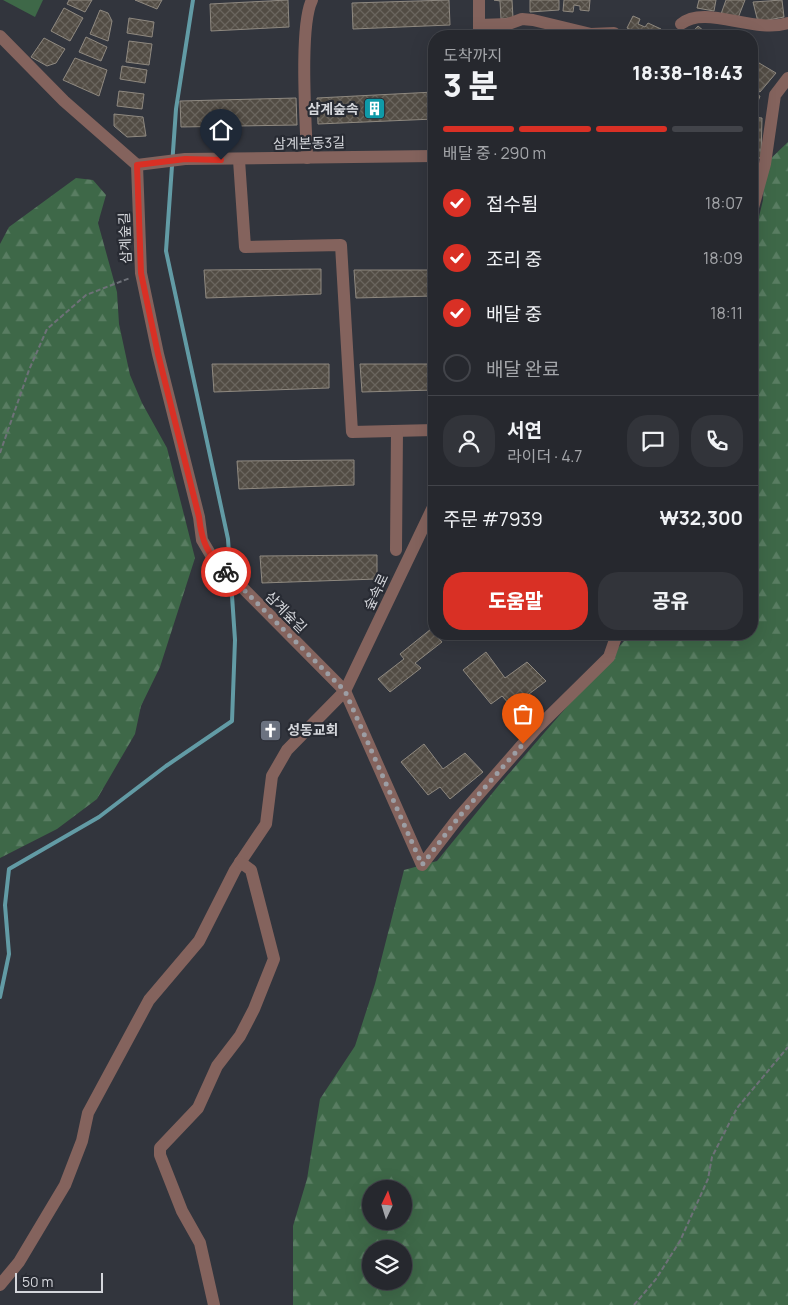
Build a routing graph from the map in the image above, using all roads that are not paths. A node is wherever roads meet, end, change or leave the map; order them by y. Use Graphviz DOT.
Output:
graph roads {
  1 [pos="312,0"];
  2 [pos="480,0"];
  3 [pos="681,24"];
  4 [pos="788,24"];
  5 [pos="479,30"];
  6 [pos="574,30"];
  7 [pos="0,36"];
  8 [pos="788,78"];
  9 [pos="428,156"];
  10 [pos="307,158"];
  11 [pos="239,160"];
  12 [pos="758,164"];
  13 [pos="765,164"];
  14 [pos="137,165"];
  15 [pos="758,190"];
  16 [pos="428,430"];
  17 [pos="397,431"];
  18 [pos="428,518"];
  19 [pos="396,550"];
  20 [pos="615,640"];
  21 [pos="345,691"];
  22 [pos="240,862"];
  23 [pos="0,1285"];
  24 [pos="214,1305"];
  1 -- 10 [label="street"];
  2 -- 5 [label="street"];
  3 -- 4 [label="street"];
  5 -- 6 [label="street"];
  7 -- 14 [label="street"];
  8 -- 13 [label="street"];
  9 -- 10 [label="street, 삼계본동3길"];
  10 -- 11 [label="street, 삼계본동3길"];
  11 -- 14 [label="street, 삼계본동3길"];
  11 -- 17 [label="street"];
  12 -- 13 [label="street"];
  13 -- 15 [label="street"];
  14 -- 21 [label="street, 삼계숲길"];
  16 -- 17 [label="street"];
  17 -- 19 [label="street"];
  18 -- 21 [label="street, 숲속로"];
  20 -- 21 [label="street, 삼계숲길"];
  21 -- 22 [label="street, 숲속로"];
  22 -- 23 [label="street, 숲속로"];
  22 -- 24 [label="street"];
}
